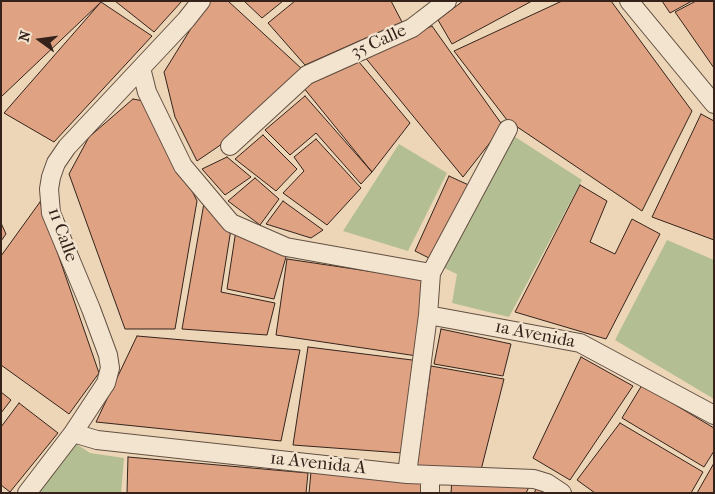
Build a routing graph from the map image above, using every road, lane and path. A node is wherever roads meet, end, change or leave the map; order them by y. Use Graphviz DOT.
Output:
graph roads {
  1 [pos="201,1"];
  2 [pos="447,1"];
  3 [pos="629,1"];
  4 [pos="141,68"];
  5 [pos="712,100"];
  6 [pos="508,129"];
  7 [pos="230,146"];
  8 [pos="431,274"];
  9 [pos="428,315"];
  10 [pos="714,416"];
  11 [pos="73,433"];
  12 [pos="407,474"];
  13 [pos="430,484"];
  14 [pos="27,493"];
  15 [pos="562,493"];
  1 -- 4 [label="street, 11 Calle"];
  2 -- 7 [label="street, 35 Calle"];
  3 -- 5 [label="street"];
  4 -- 8 [label="street"];
  4 -- 11 [label="street, 11 Calle"];
  6 -- 8 [label="street"];
  8 -- 9 [label="street"];
  9 -- 10 [label="street, 1a Avenida"];
  9 -- 12 [label="street"];
  11 -- 12 [label="street, 1a Avenida A"];
  11 -- 14 [label="street, 11 Calle"];
  12 -- 13 [label="street, 1a Avenida A"];
  13 -- 15 [label="street, 1a Avenida A"];
}
